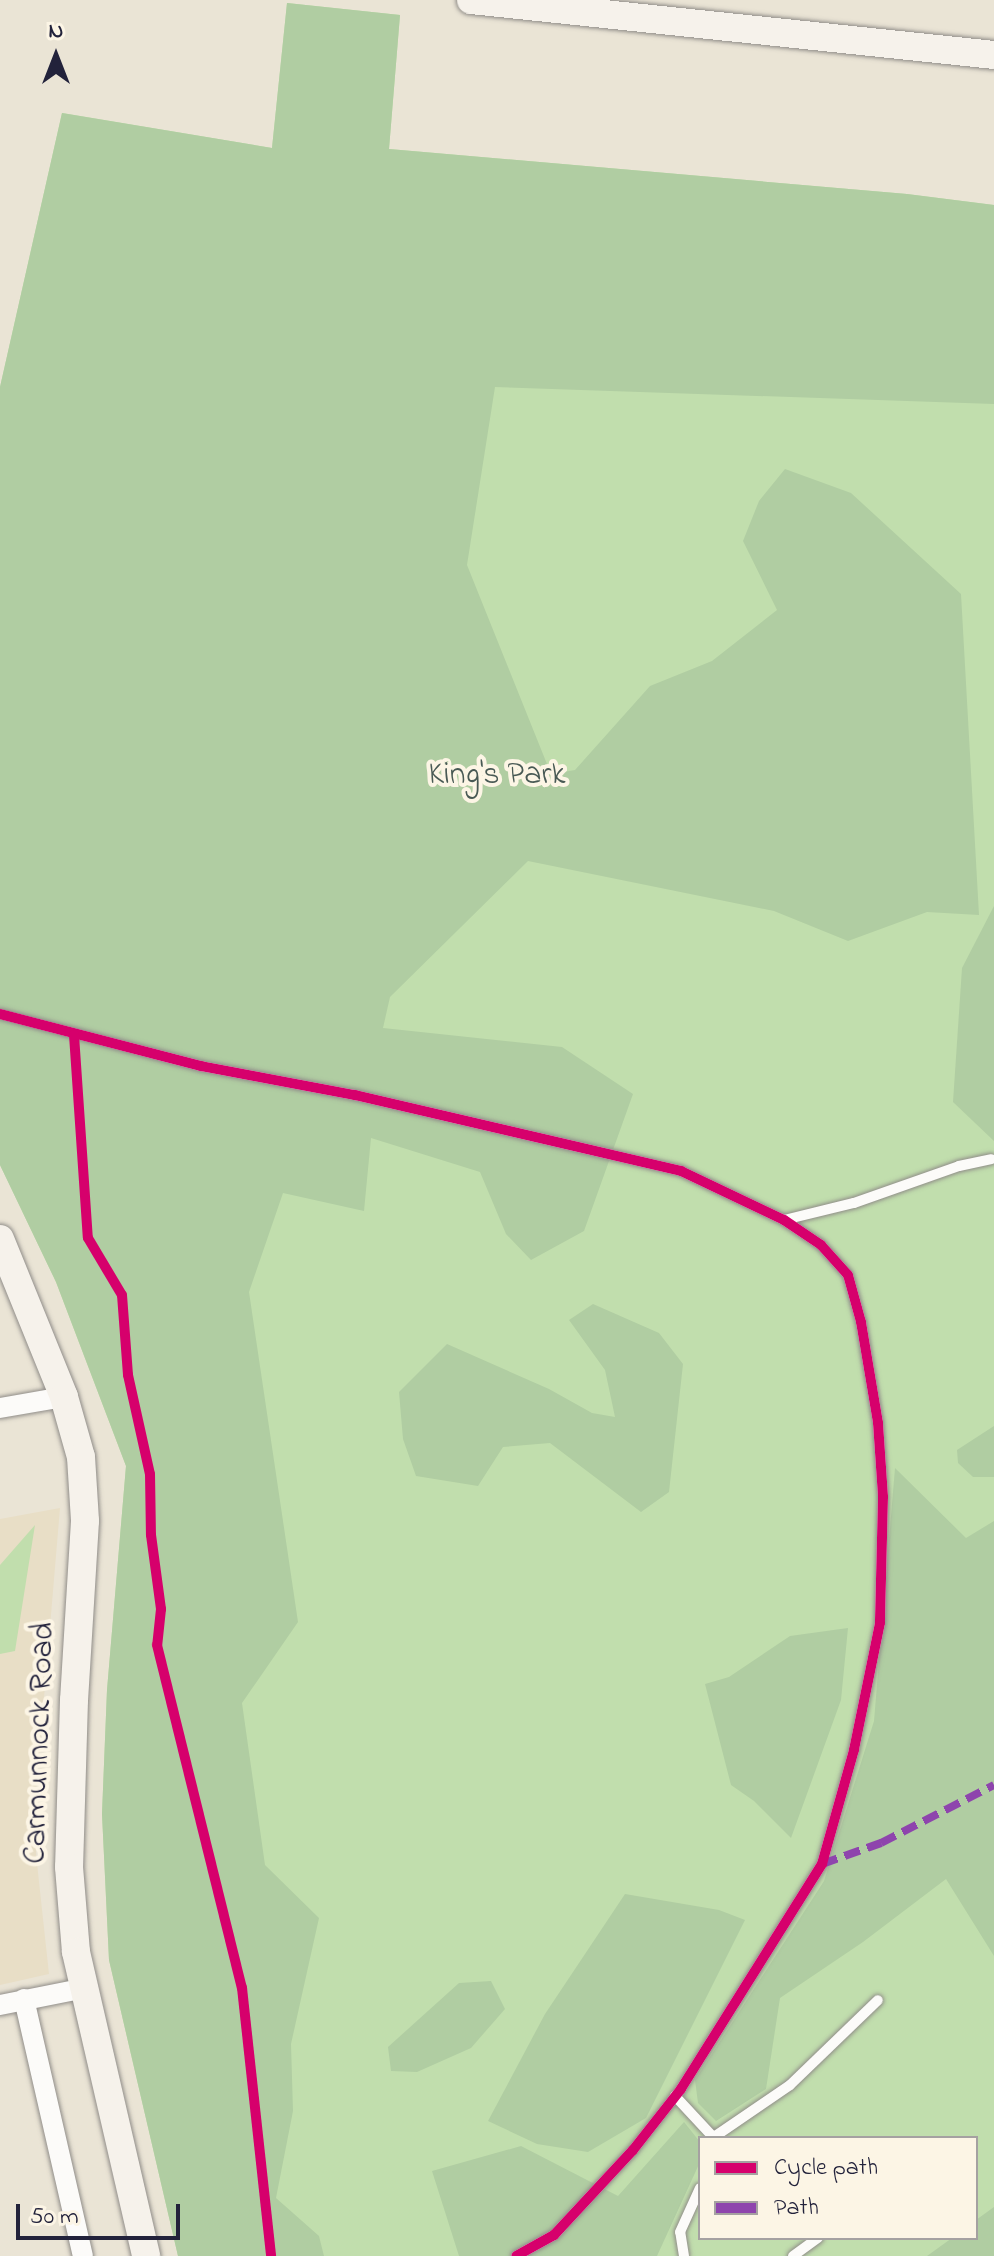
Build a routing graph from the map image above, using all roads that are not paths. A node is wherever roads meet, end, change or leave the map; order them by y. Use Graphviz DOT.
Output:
graph roads {
  1 [pos="471,0"];
  2 [pos="994,55"];
  3 [pos="0,1014"];
  4 [pos="991,1159"];
  5 [pos="784,1220"];
  6 [pos="0,1239"];
  7 [pos="64,1397"];
  8 [pos="0,1408"];
  9 [pos="85,1988"];
  10 [pos="24,1999"];
  11 [pos="878,2000"];
  12 [pos="0,2005"];
  13 [pos="675,2096"];
  14 [pos="713,2136"];
  15 [pos="715,2136"];
  16 [pos="698,2192"];
  17 [pos="815,2240"];
  18 [pos="83,2256"];
  19 [pos="146,2256"];
  20 [pos="516,2256"];
  21 [pos="684,2256"];
  22 [pos="793,2256"];
  1 -- 2 [label="main road"];
  3 -- 5 [label="lane"];
  4 -- 5 [label="lane"];
  5 -- 13 [label="lane"];
  6 -- 7 [label="main road, Carmunnock Road"];
  7 -- 8 [label="street"];
  7 -- 9 [label="main road, Carmunnock Road"];
  9 -- 10 [label="street"];
  9 -- 19 [label="main road, Carmunnock Road"];
  10 -- 12 [label="street"];
  10 -- 18 [label="street"];
  11 -- 15 [label="lane"];
  13 -- 14 [label="lane"];
  13 -- 20 [label="lane"];
  16 -- 21 [label="lane"];
  17 -- 22 [label="lane"];
}
